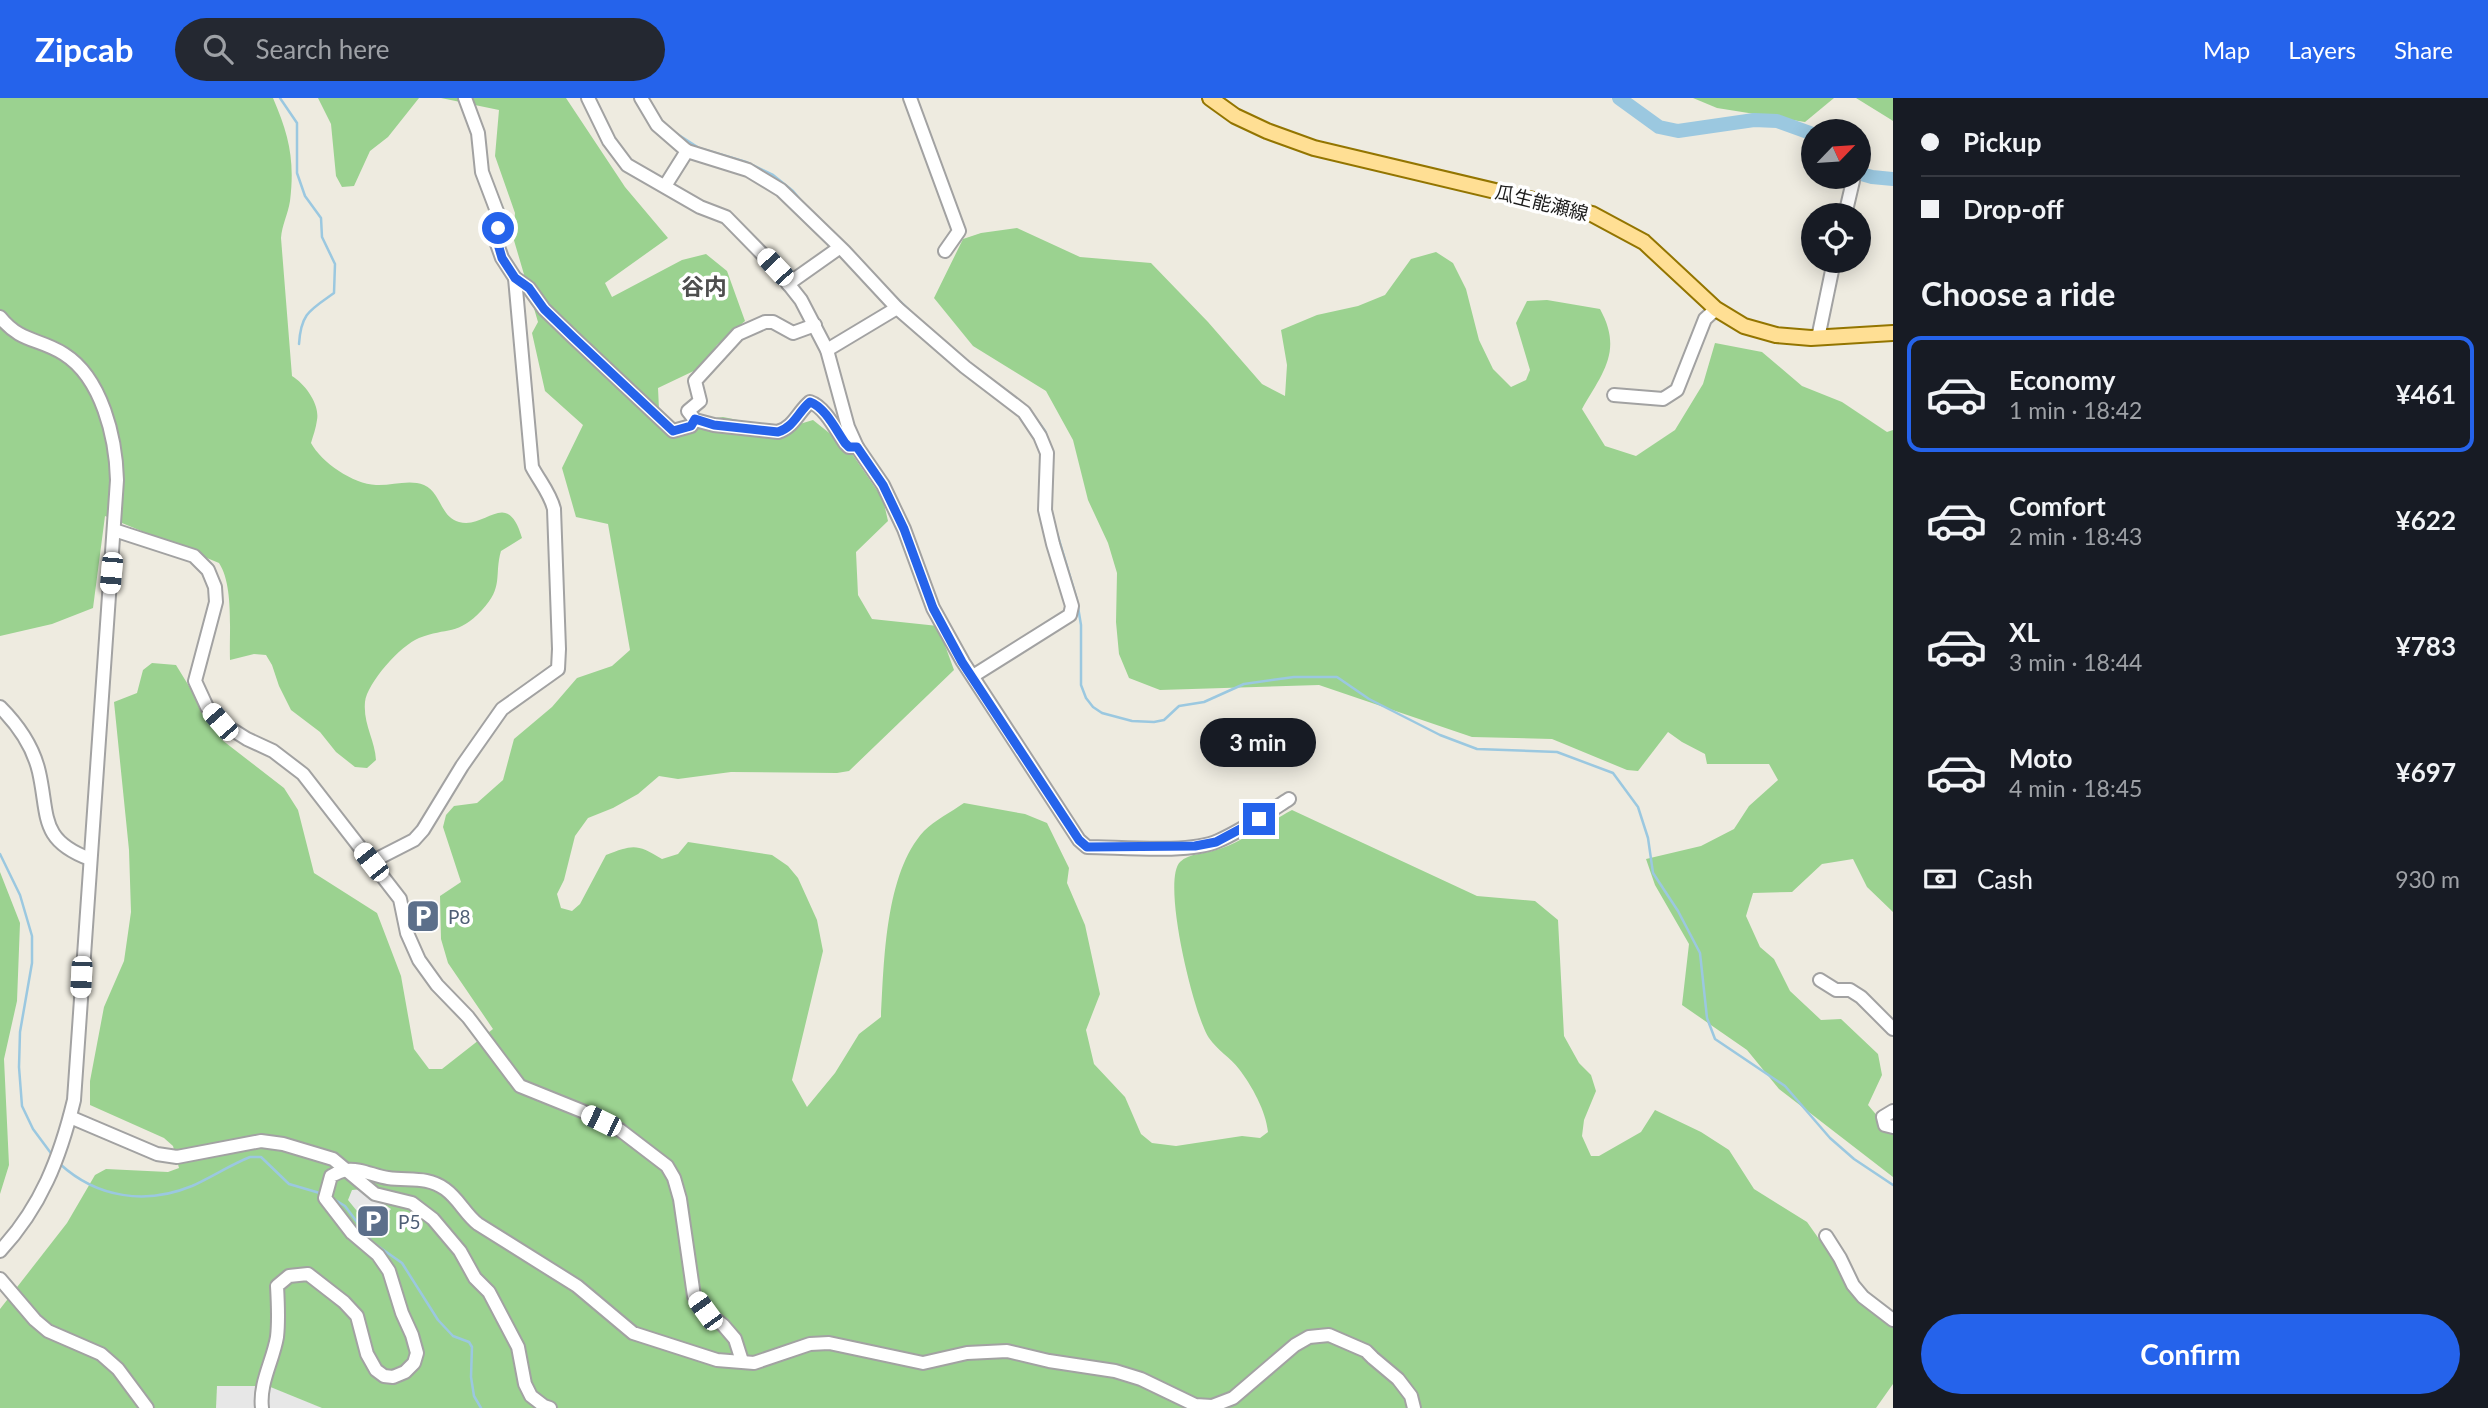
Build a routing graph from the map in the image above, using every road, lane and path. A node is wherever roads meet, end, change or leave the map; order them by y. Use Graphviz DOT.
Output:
graph roads {
  1 [pos="466,98"];
  2 [pos="588,98"];
  3 [pos="641,98"];
  4 [pos="910,98"];
  5 [pos="1210,98"];
  6 [pos="687,151"];
  7 [pos="665,186"];
  8 [pos="839,248"];
  9 [pos="945,251"];
  10 [pos="1832,273"];
  11 [pos="515,278"];
  12 [pos="788,284"];
  13 [pos="897,307"];
  14 [pos="1716,309"];
  15 [pos="0,317"];
  16 [pos="815,325"];
  17 [pos="1893,333"];
  18 [pos="1818,338"];
  19 [pos="827,350"];
  20 [pos="1614,395"];
  21 [pos="695,419"];
  22 [pos="857,447"];
  23 [pos="114,530"];
  24 [pos="973,676"];
  25 [pos="0,707"];
  26 [pos="1289,799"];
  27 [pos="90,859"];
  28 [pos="371,862"];
  29 [pos="1820,980"];
  30 [pos="1893,1029"];
  31 [pos="1893,1111"];
  32 [pos="70,1117"];
  33 [pos="1893,1127"];
  34 [pos="346,1170"];
  35 [pos="1826,1236"];
  36 [pos="0,1251"];
  37 [pos="0,1279"];
  38 [pos="1893,1320"];
  39 [pos="742,1362"];
  40 [pos="147,1408"];
  41 [pos="262,1408"];
  42 [pos="550,1408"];
  43 [pos="1414,1408"];
  1 -- 11 [label="street"];
  2 -- 7 [label="street"];
  3 -- 6 [label="street"];
  4 -- 9 [label="street"];
  5 -- 14 [label="main road, 瓜生能瀬線"];
  6 -- 7 [label="street"];
  6 -- 8 [label="street"];
  7 -- 12 [label="street"];
  8 -- 12 [label="street"];
  8 -- 13 [label="street"];
  10 -- 18 [label="street"];
  11 -- 21 [label="street"];
  11 -- 28 [label="street"];
  12 -- 16 [label="street"];
  13 -- 19 [label="street"];
  13 -- 24 [label="street"];
  14 -- 18 [label="main road, 瓜生能瀬線"];
  14 -- 20 [label="street"];
  15 -- 23 [label="street"];
  16 -- 19 [label="street"];
  16 -- 21 [label="street"];
  17 -- 18 [label="main road, 瓜生能瀬線"];
  19 -- 22 [label="street"];
  21 -- 22 [label="street"];
  22 -- 24 [label="street"];
  23 -- 27 [label="street"];
  23 -- 28 [label="street"];
  24 -- 26 [label="street"];
  25 -- 27 [label="street"];
  27 -- 32 [label="street"];
  28 -- 39 [label="street"];
  29 -- 30 [label="street"];
  31 -- 33 [label="street"];
  32 -- 34 [label="street"];
  32 -- 36 [label="street"];
  34 -- 39 [label="street"];
  34 -- 41 [label="street"];
  34 -- 42 [label="street"];
  35 -- 38 [label="street"];
  37 -- 40 [label="street"];
  39 -- 43 [label="street"];
}
